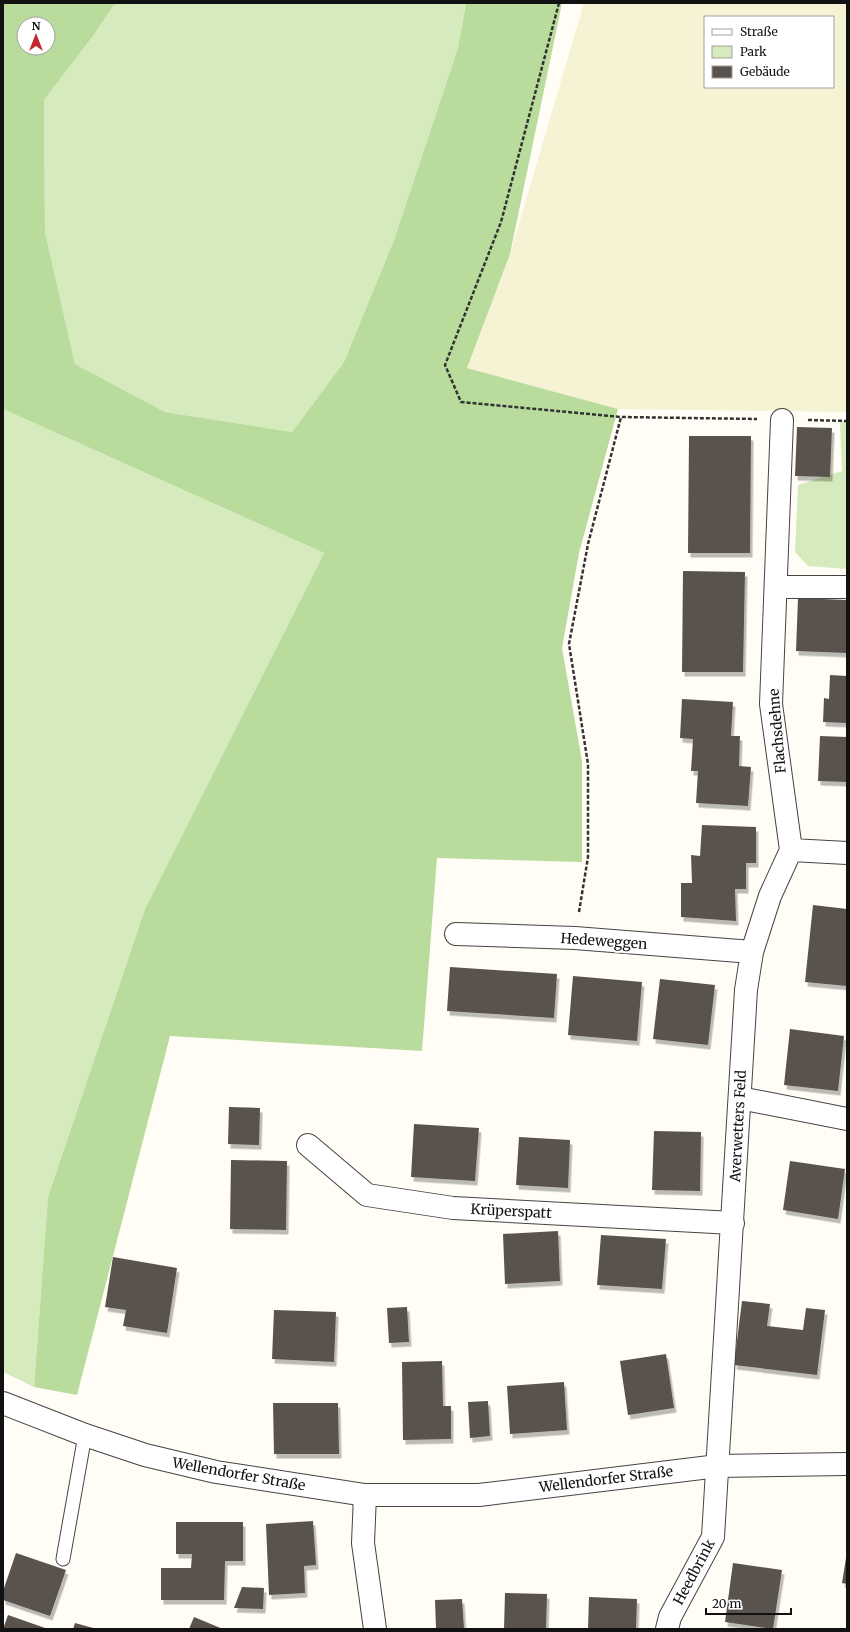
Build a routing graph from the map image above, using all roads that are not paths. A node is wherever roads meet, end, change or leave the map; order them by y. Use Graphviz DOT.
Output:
graph roads {
  1 [pos="782,420"];
  2 [pos="776,587"];
  3 [pos="847,587"];
  4 [pos="791,850"];
  5 [pos="847,853"];
  6 [pos="456,934"];
  7 [pos="752,952"];
  8 [pos="740,1098"];
  9 [pos="847,1119"];
  10 [pos="308,1145"];
  11 [pos="733,1223"];
  12 [pos="3,1403"];
  13 [pos="85,1435"];
  14 [pos="847,1464"];
  15 [pos="718,1466"];
  16 [pos="365,1495"];
  17 [pos="63,1559"];
  18 [pos="375,1629"];
  19 [pos="667,1629"];
  1 -- 2 [label="street, Flachsdehne"];
  2 -- 3 [label="street"];
  2 -- 4 [label="street, Flachsdehne"];
  4 -- 5 [label="street"];
  4 -- 7 [label="street, Averwetters Feld"];
  6 -- 7 [label="street, Hedeweggen"];
  7 -- 8 [label="street, Averwetters Feld"];
  8 -- 9 [label="street"];
  8 -- 11 [label="street, Averwetters Feld"];
  10 -- 11 [label="street, Krüperspatt"];
  11 -- 15 [label="street, Averwetters Feld"];
  12 -- 13 [label="street, Wellendorfer Straße"];
  13 -- 16 [label="street, Wellendorfer Straße"];
  13 -- 17 [label="lane"];
  14 -- 15 [label="street, Wellendorfer Straße"];
  15 -- 16 [label="street, Wellendorfer Straße"];
  15 -- 19 [label="street, Heedbrink"];
  16 -- 18 [label="street"];
}
